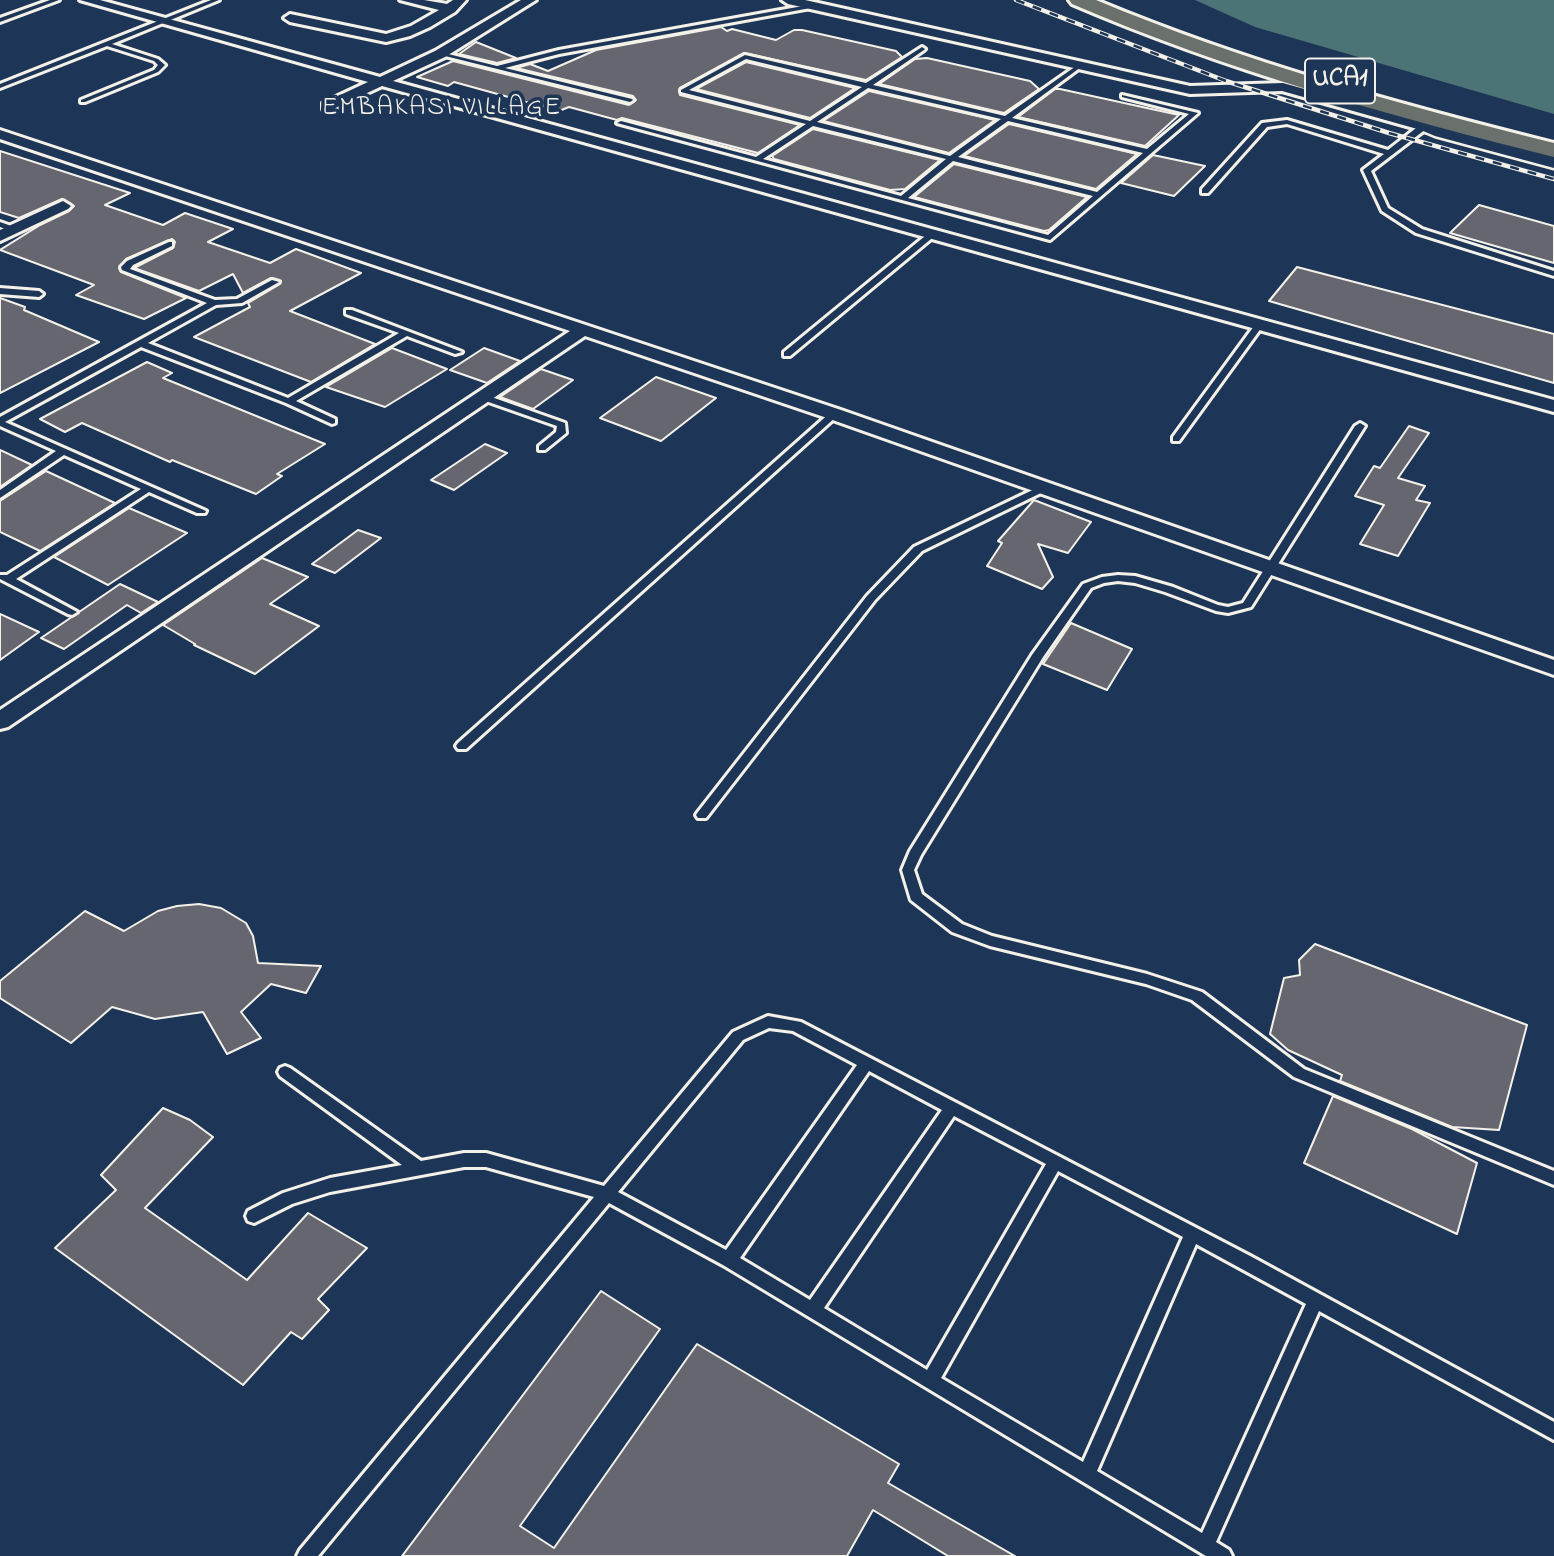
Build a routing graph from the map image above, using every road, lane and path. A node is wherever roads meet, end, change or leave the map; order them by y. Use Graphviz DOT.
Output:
graph roads {
  1 [pos="57,0"];
  2 [pos="88,0"];
  3 [pos="216,0"];
  4 [pos="407,0"];
  5 [pos="530,0"];
  6 [pos="788,0"];
  7 [pos="1079,0"];
  8 [pos="456,4"];
  9 [pos="814,6"];
  10 [pos="1154,9"];
  11 [pos="1175,17"];
  12 [pos="290,18"];
  13 [pos="0,20"];
  14 [pos="165,22"];
  15 [pos="1141,28"];
  16 [pos="110,44"];
  17 [pos="922,49"];
  18 [pos="440,54"];
  19 [pos="1079,66"];
  20 [pos="499,67"];
  21 [pos="382,81"];
  22 [pos="0,86"];
  23 [pos="869,86"];
  24 [pos="1124,96"];
  25 [pos="1362,97"];
  26 [pos="630,100"];
  27 [pos="83,101"];
  28 [pos="328,106"];
  29 [pos="1005,119"];
  30 [pos="621,123"];
  31 [pos="812,123"];
  32 [pos="1433,130"];
  33 [pos="0,134"];
  34 [pos="1554,142"];
  35 [pos="1554,150"];
  36 [pos="1148,152"];
  37 [pos="1389,153"];
  38 [pos="951,158"];
  39 [pos="758,159"];
  40 [pos="1554,162"];
  41 [pos="1205,191"];
  42 [pos="1099,195"];
  43 [pos="902,199"];
  44 [pos="63,206"];
  45 [pos="5,230"];
  46 [pos="933,234"];
  47 [pos="169,244"];
  48 [pos="1554,274"];
  49 [pos="275,282"];
  50 [pos="0,291"];
  51 [pos="38,294"];
  52 [pos="214,303"];
  53 [pos="349,312"];
  54 [pos="1260,324"];
  55 [pos="583,330"];
  56 [pos="406,333"];
  57 [pos="140,344"];
  58 [pos="458,352"];
  59 [pos="787,354"];
  60 [pos="483,397"];
  61 [pos="289,401"];
  62 [pos="1554,406"];
  63 [pos="834,414"];
  64 [pos="332,421"];
  65 [pos="0,422"];
  66 [pos="1360,426"];
  67 [pos="1176,439"];
  68 [pos="542,448"];
  69 [pos="63,451"];
  70 [pos="149,488"];
  71 [pos="1043,488"];
  72 [pos="0,495"];
  73 [pos="201,511"];
  74 [pos="1271,568"];
  75 [pos="4,577"];
  76 [pos="72,612"];
  77 [pos="1554,668"];
  78 [pos="0,721"];
  79 [pos="462,746"];
  80 [pos="702,815"];
  81 [pos="867,1063"];
  82 [pos="285,1072"];
  83 [pos="952,1107"];
  84 [pos="1055,1162"];
  85 [pos="421,1169"];
  86 [pos="1554,1178"];
  87 [pos="607,1194"];
  88 [pos="254,1216"];
  89 [pos="1192,1234"];
  90 [pos="729,1260"];
  91 [pos="1316,1300"];
  92 [pos="812,1311"];
  93 [pos="930,1381"];
  94 [pos="1554,1431"];
  95 [pos="1086,1475"];
  96 [pos="1205,1546"];
  97 [pos="306,1556"];
  98 [pos="1223,1556"];
  1 -- 13 [label="lane"];
  2 -- 14 [label="street"];
  3 -- 14 [label="lane"];
  4 -- 8 [label="street"];
  5 -- 18 [label="street"];
  6 -- 9 [label="street"];
  7 -- 15 [label="main road, UCA1"];
  8 -- 12 [label="street"];
  9 -- 19 [label="street"];
  9 -- 20 [label="lane"];
  10 -- 11 [label="main road, UCA1"];
  11 -- 15 [label="main road"];
  11 -- 34 [label="main road, UCA1"];
  14 -- 16 [label="lane"];
  14 -- 21 [label="street"];
  15 -- 25 [label="main road, UCA1"];
  16 -- 22 [label="lane"];
  16 -- 27 [label="lane"];
  17 -- 23 [label="lane"];
  18 -- 20 [label="lane"];
  18 -- 21 [label="street"];
  19 -- 29 [label="lane"];
  19 -- 32 [label="street"];
  20 -- 26 [label="lane"];
  21 -- 28 [label="street"];
  21 -- 46 [label="street"];
  23 -- 29 [label="lane"];
  23 -- 31 [label="lane"];
  23 -- 31 [label="lane"];
  24 -- 36 [label="lane"];
  25 -- 32 [label="main road, UCA1"];
  25 -- 35 [label="main road, UCA1"];
  29 -- 36 [label="lane"];
  29 -- 38 [label="lane"];
  30 -- 39 [label="lane"];
  31 -- 38 [label="lane"];
  31 -- 39 [label="lane"];
  32 -- 37 [label="lane"];
  32 -- 40 [label="main road, UCA1"];
  33 -- 55 [label="street"];
  36 -- 42 [label="lane"];
  37 -- 41 [label="lane"];
  37 -- 48 [label="lane"];
  38 -- 42 [label="lane"];
  38 -- 43 [label="lane"];
  39 -- 43 [label="lane"];
  42 -- 43 [label="lane"];
  44 -- 45 [label="street"];
  46 -- 54 [label="street"];
  46 -- 59 [label="lane"];
  47 -- 52 [label="lane"];
  49 -- 52 [label="lane"];
  50 -- 51 [label="lane"];
  52 -- 57 [label="lane"];
  53 -- 56 [label="lane"];
  54 -- 62 [label="street"];
  54 -- 67 [label="lane"];
  55 -- 60 [label="street"];
  55 -- 63 [label="street"];
  56 -- 58 [label="lane"];
  56 -- 61 [label="lane"];
  57 -- 61 [label="lane"];
  57 -- 65 [label="lane"];
  60 -- 68 [label="lane"];
  60 -- 78 [label="street"];
  61 -- 64 [label="lane"];
  63 -- 71 [label="street"];
  63 -- 79 [label="lane"];
  65 -- 69 [label="lane"];
  66 -- 74 [label="lane"];
  69 -- 70 [label="lane"];
  69 -- 72 [label="lane"];
  70 -- 73 [label="lane"];
  70 -- 75 [label="lane"];
  71 -- 74 [label="street"];
  71 -- 80 [label="lane"];
  74 -- 77 [label="street"];
  74 -- 86 [label="lane"];
  75 -- 76 [label="lane"];
  81 -- 83 [label="lane"];
  81 -- 87 [label="lane"];
  81 -- 90 [label="lane"];
  82 -- 85 [label="lane"];
  83 -- 84 [label="lane"];
  83 -- 92 [label="lane"];
  84 -- 89 [label="lane"];
  84 -- 93 [label="lane"];
  85 -- 87 [label="lane"];
  85 -- 88 [label="lane"];
  87 -- 90 [label="lane"];
  87 -- 97 [label="lane"];
  89 -- 91 [label="lane"];
  89 -- 95 [label="lane"];
  90 -- 92 [label="lane"];
  91 -- 94 [label="lane"];
  91 -- 96 [label="lane"];
  92 -- 93 [label="lane"];
  93 -- 95 [label="lane"];
  95 -- 96 [label="lane"];
  96 -- 98 [label="lane"];
}
